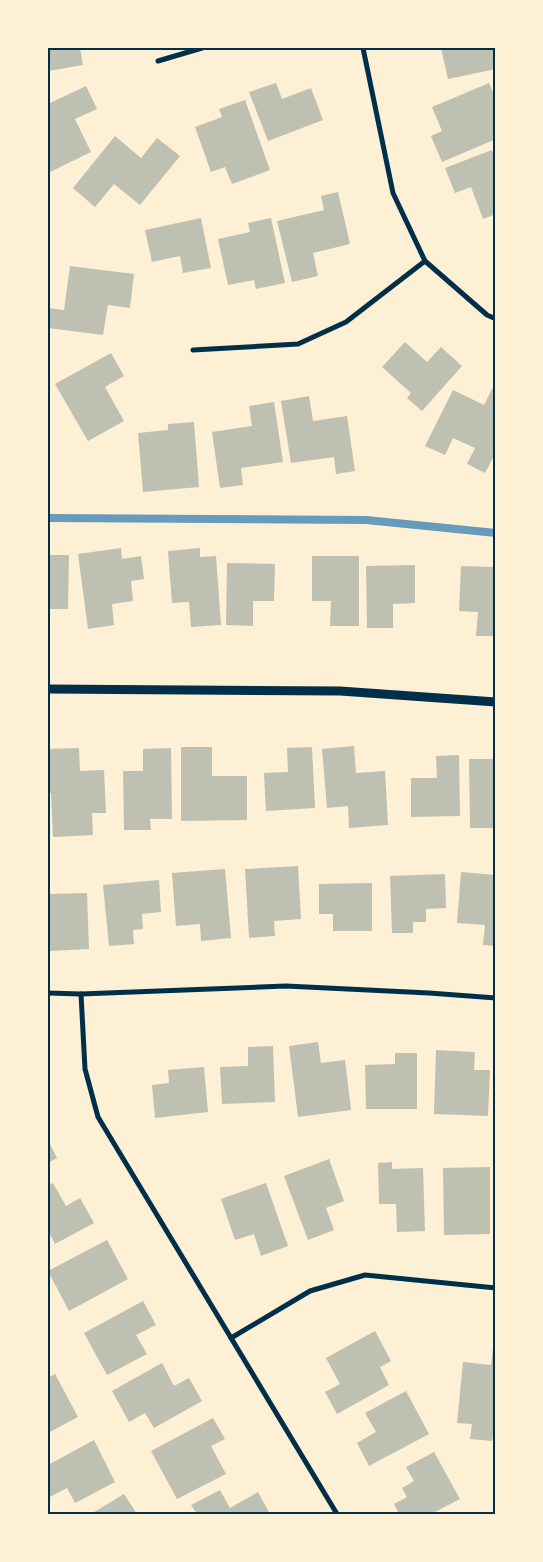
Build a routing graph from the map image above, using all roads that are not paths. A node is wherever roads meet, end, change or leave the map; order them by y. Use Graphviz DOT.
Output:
graph roads {
  1 [pos="202,48"];
  2 [pos="363,48"];
  3 [pos="158,61"];
  4 [pos="425,261"];
  5 [pos="496,319"];
  6 [pos="193,350"];
  7 [pos="48,690"];
  8 [pos="496,702"];
  9 [pos="48,993"];
  10 [pos="81,994"];
  11 [pos="496,998"];
  12 [pos="496,1288"];
  13 [pos="231,1338"];
  14 [pos="337,1514"];
  1 -- 3 [label="street"];
  2 -- 4 [label="street"];
  4 -- 5 [label="street"];
  4 -- 6 [label="street"];
  7 -- 8 [label="street"];
  9 -- 10 [label="street"];
  10 -- 11 [label="street"];
  10 -- 13 [label="street"];
  12 -- 13 [label="street"];
  13 -- 14 [label="street"];
}
